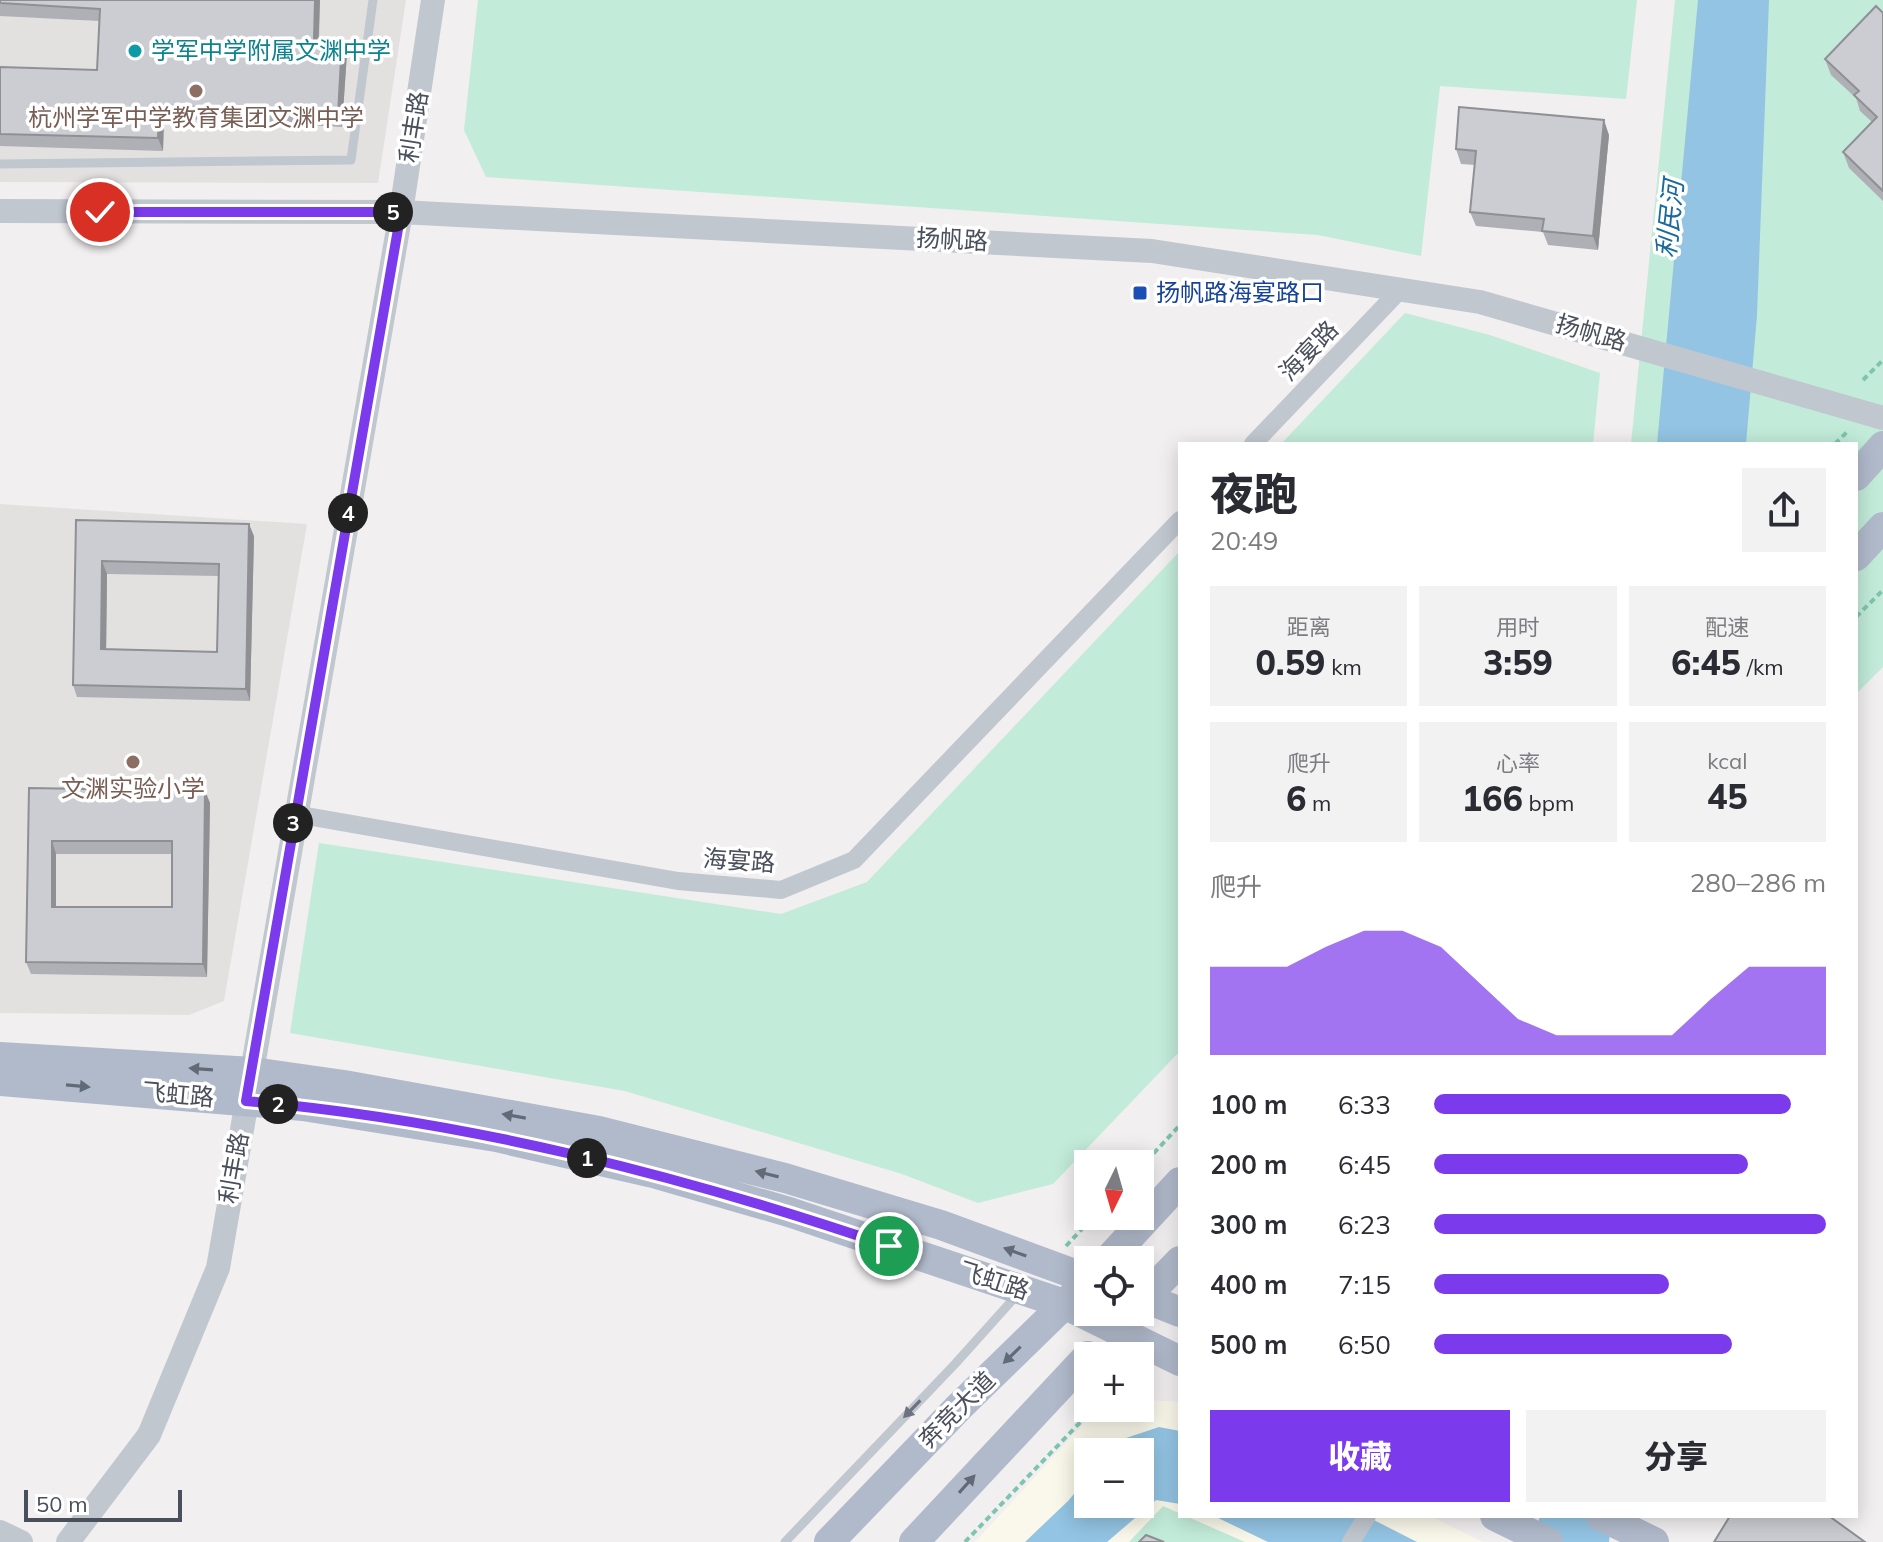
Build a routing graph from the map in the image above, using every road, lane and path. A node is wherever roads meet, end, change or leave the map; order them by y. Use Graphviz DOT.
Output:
graph roads {
  1 [pos="373,0"];
  2 [pos="433,0"];
  3 [pos="0,164"];
  4 [pos="0,211"];
  5 [pos="401,212"];
  6 [pos="1400,290"];
  7 [pos="1883,360"];
  8 [pos="1863,380"];
  9 [pos="1883,418"];
  10 [pos="1255,442"];
  11 [pos="1883,446"];
  12 [pos="1858,474"];
  13 [pos="1178,522"];
  14 [pos="1883,527"];
  15 [pos="1858,554"];
  16 [pos="1883,590"];
  17 [pos="1858,615"];
  18 [pos="295,814"];
  19 [pos="0,1057"];
  20 [pos="0,1081"];
  21 [pos="249,1086"];
  22 [pos="1178,1127"];
  23 [pos="1154,1153"];
  24 [pos="1178,1184"];
  25 [pos="1121,1246"];
  26 [pos="1178,1263"];
  27 [pos="1074,1275"];
  28 [pos="1154,1287"];
  29 [pos="1022,1290"];
  30 [pos="1074,1294"];
  31 [pos="1064,1304"];
  32 [pos="1074,1304"];
  33 [pos="1154,1309"];
  34 [pos="1178,1312"];
  35 [pos="1116,1326"];
  36 [pos="1150,1326"];
  37 [pos="1101,1342"];
  38 [pos="1178,1359"];
  39 [pos="1074,1371"];
  40 [pos="1081,1422"];
  41 [pos="1366,1518"];
  42 [pos="1499,1518"];
  43 [pos="1605,1518"];
  44 [pos="0,1532"];
  45 [pos="1536,1536"];
  46 [pos="21,1542"];
  47 [pos="68,1542"];
  48 [pos="785,1542"];
  49 [pos="829,1542"];
  50 [pos="914,1542"];
  51 [pos="965,1542"];
  52 [pos="1351,1542"];
  53 [pos="1654,1542"];
  1 -- 3 [label="lane"];
  2 -- 5 [label="street, 利丰路"];
  4 -- 5 [label="street, 扬帆路"];
  5 -- 6 [label="street, 扬帆路"];
  5 -- 18 [label="street, 利丰路"];
  6 -- 9 [label="street, 扬帆路"];
  6 -- 10 [label="street, 海宴路"];
  7 -- 8 [label="path"];
  11 -- 12 [label="main road"];
  13 -- 18 [label="street, 海宴路"];
  14 -- 15 [label="main road"];
  16 -- 17 [label="path"];
  18 -- 21 [label="street, 利丰路"];
  21 -- 19 [label="main road, 飞虹路, one-way"];
  20 -- 21 [label="main road, 飞虹路, one-way"];
  27 -- 21 [label="main road, 飞虹路, one-way"];
  21 -- 29 [label="main road, 飞虹路"];
  21 -- 47 [label="street, 利丰路"];
  22 -- 23 [label="path"];
  24 -- 25 [label="main road"];
  26 -- 28 [label="main road"];
  29 -- 31 [label="main road, 飞虹路"];
  29 -- 48 [label="lane, one-way"];
  30 -- 31 [label="main road, 奔竞大道"];
  31 -- 32 [label="main road, 飞虹路"];
  31 -- 49 [label="main road, 奔竞大道, one-way"];
  33 -- 34 [label="main road, 飞虹路"];
  35 -- 37 [label="main road"];
  36 -- 38 [label="main road, 飞虹路"];
  50 -- 39 [label="main road, one-way"];
  40 -- 51 [label="path"];
  41 -- 52 [label="street"];
  42 -- 45 [label="main road"];
  43 -- 53 [label="main road"];
  44 -- 46 [label="street"];
}
